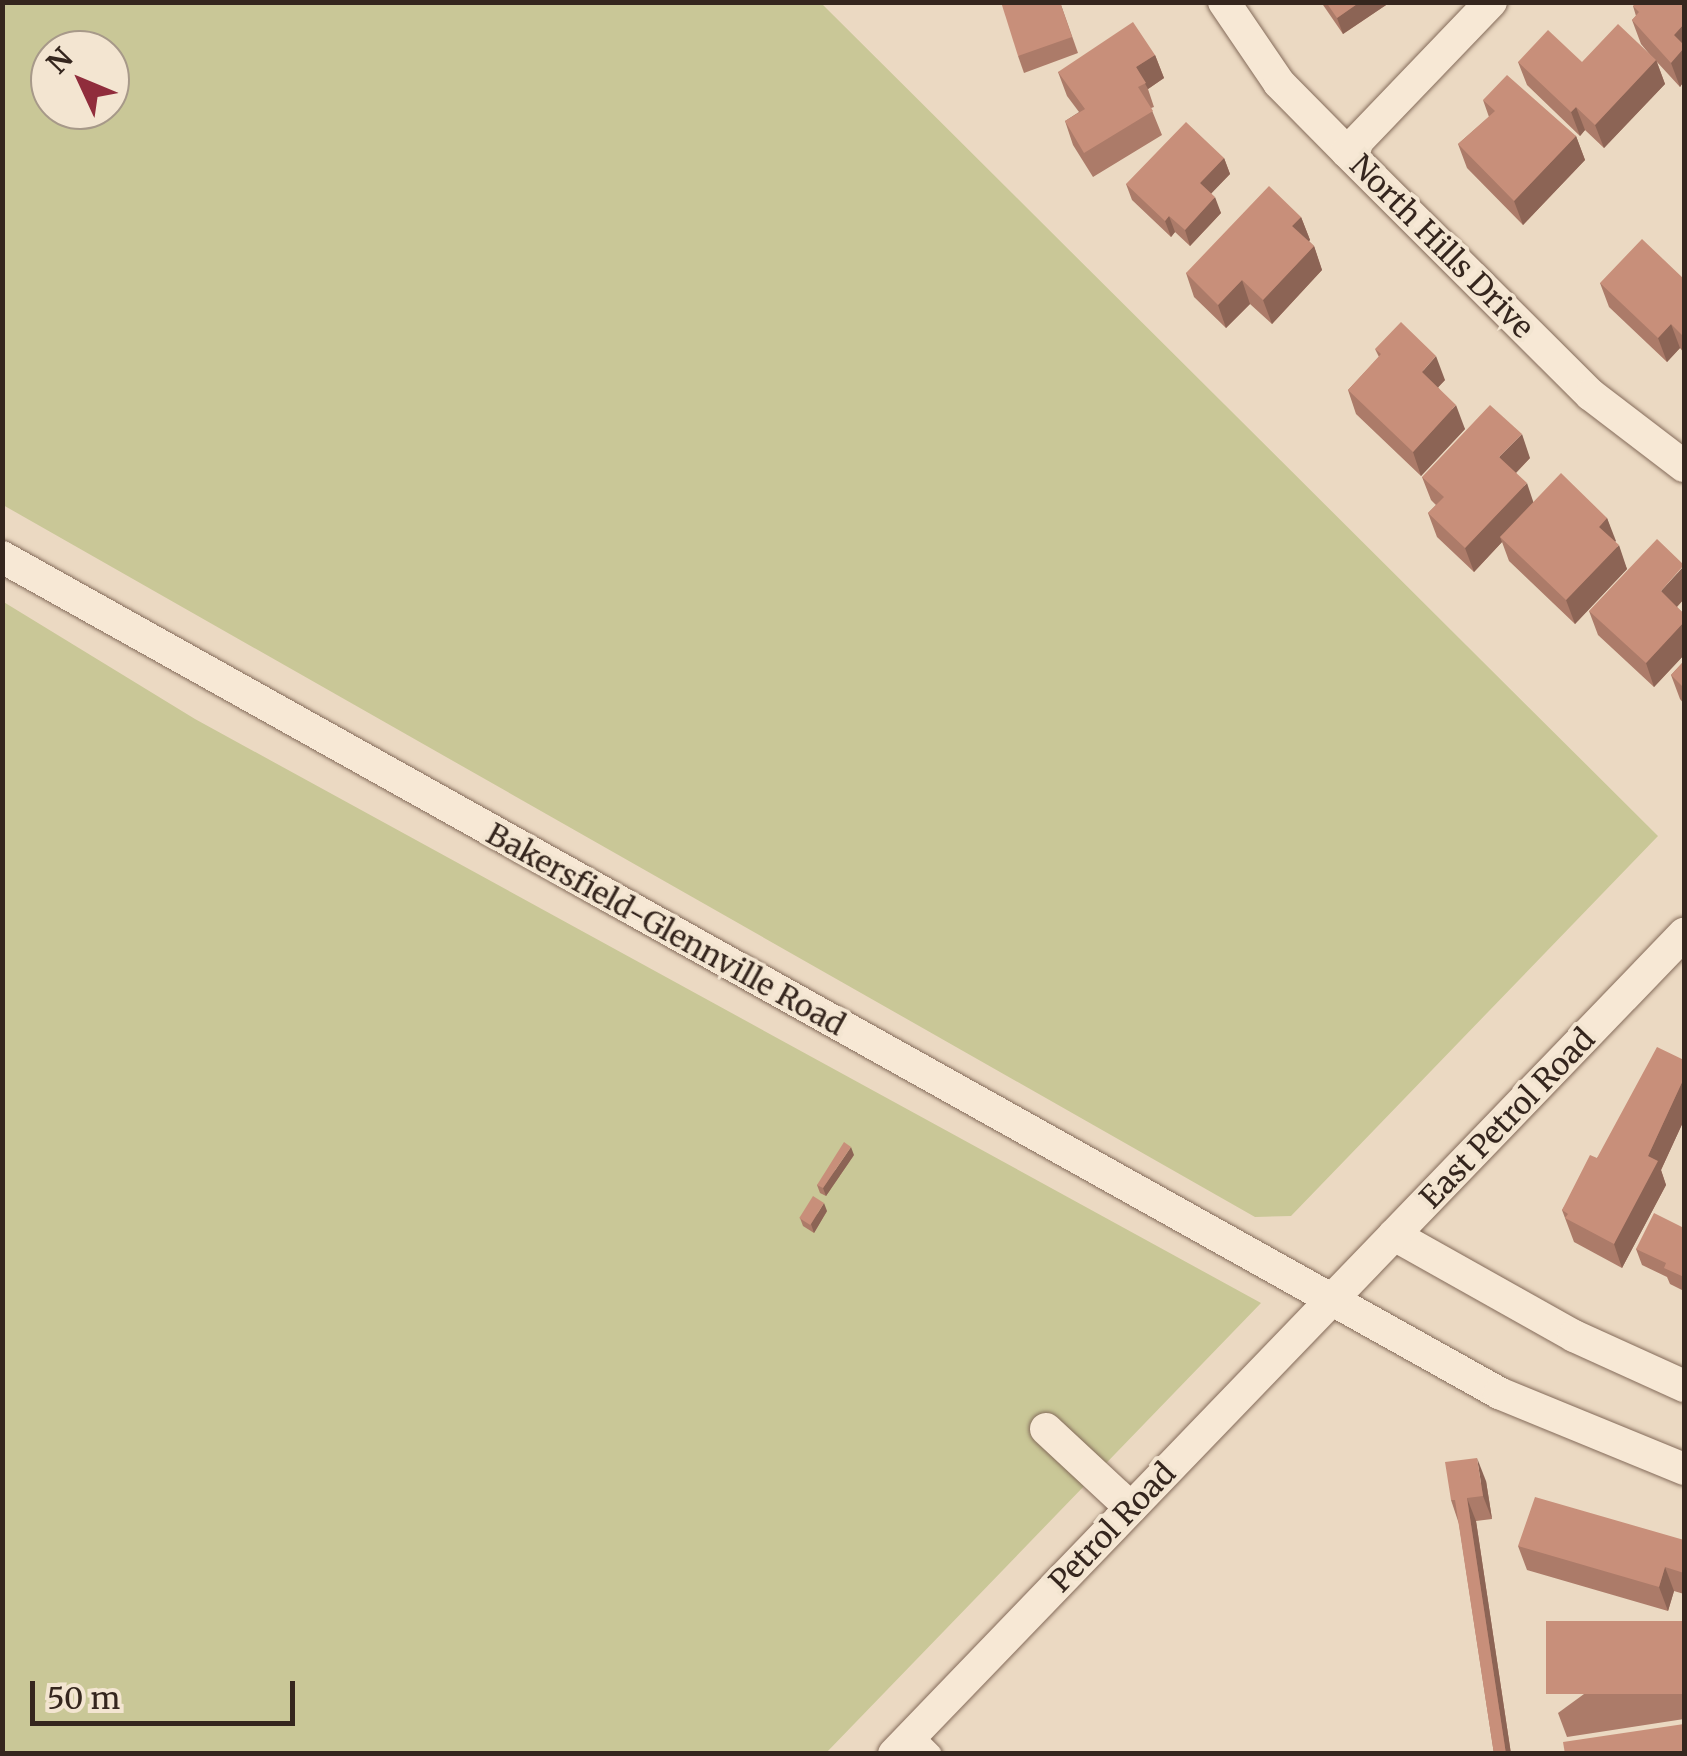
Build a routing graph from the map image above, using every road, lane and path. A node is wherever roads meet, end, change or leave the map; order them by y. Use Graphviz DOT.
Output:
graph roads {
  1 [pos="1224,2"];
  2 [pos="1491,2"];
  3 [pos="1347,152"];
  4 [pos="1684,466"];
  5 [pos="2,558"];
  6 [pos="1684,934"];
  7 [pos="1394,1235"];
  8 [pos="1330,1301"];
  9 [pos="1684,1386"];
  10 [pos="1046,1430"];
  11 [pos="1684,1469"];
  12 [pos="1131,1508"];
  13 [pos="913,1747"];
  1 -- 3 [label="street, North Hills Drive"];
  2 -- 3 [label="street"];
  3 -- 4 [label="street, North Hills Drive"];
  5 -- 8 [label="street, Bakersfield-Glennville Road"];
  6 -- 7 [label="street, East Petrol Road"];
  7 -- 8 [label="street, East Petrol Road"];
  7 -- 9 [label="street"];
  8 -- 11 [label="street, Bakersfield-Glennville Road"];
  8 -- 12 [label="street, Petrol Road"];
  10 -- 12 [label="street"];
  12 -- 13 [label="street, Petrol Road"];
}
